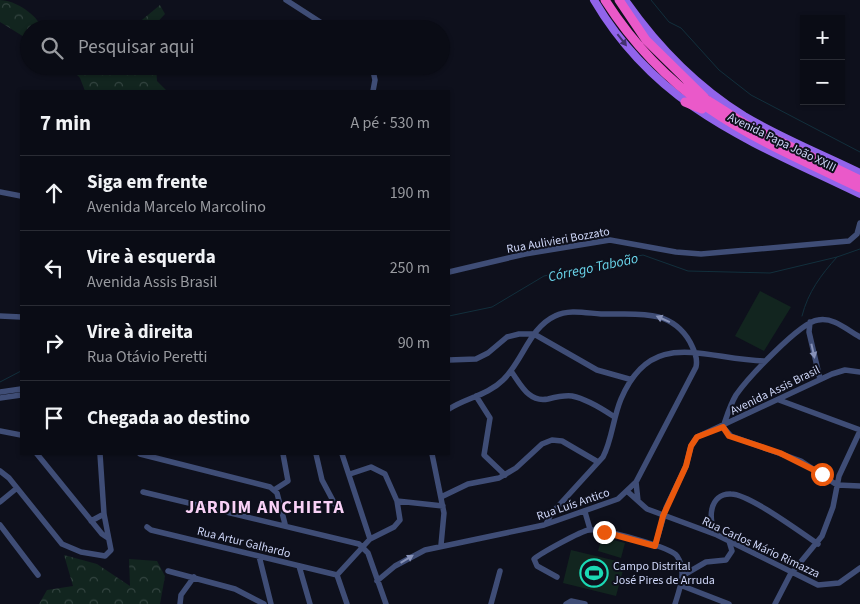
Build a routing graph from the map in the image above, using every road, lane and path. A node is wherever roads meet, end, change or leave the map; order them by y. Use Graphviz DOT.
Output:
graph roads {
  1 [pos="286,0"];
  2 [pos="594,0"];
  3 [pos="605,0"];
  4 [pos="610,0"];
  5 [pos="619,0"];
  6 [pos="624,0"];
  7 [pos="297,3"];
  8 [pos="320,20"];
  9 [pos="374,75"];
  10 [pos="373,90"];
  11 [pos="685,102"];
  12 [pos="709,102"];
  13 [pos="718,117"];
  14 [pos="860,173"];
  15 [pos="844,176"];
  16 [pos="860,180"];
  17 [pos="860,188"];
  18 [pos="0,192"];
  19 [pos="860,194"];
  20 [pos="20,196"];
  21 [pos="860,223"];
  22 [pos="450,272"];
  23 [pos="0,316"];
  24 [pos="20,317"];
  25 [pos="810,322"];
  26 [pos="800,330"];
  27 [pos="809,332"];
  28 [pos="534,334"];
  29 [pos="860,337"];
  30 [pos="696,353"];
  31 [pos="450,360"];
  32 [pos="766,361"];
  33 [pos="512,371"];
  34 [pos="860,372"];
  35 [pos="629,379"];
  36 [pos="820,379"];
  37 [pos="20,389"];
  38 [pos="0,392"];
  39 [pos="20,395"];
  40 [pos="476,396"];
  41 [pos="0,398"];
  42 [pos="779,400"];
  43 [pos="450,409"];
  44 [pos="729,410"];
  45 [pos="614,416"];
  46 [pos="730,423"];
  47 [pos="723,427"];
  48 [pos="860,430"];
  49 [pos="0,431"];
  50 [pos="20,435"];
  51 [pos="738,439"];
  52 [pos="38,455"];
  53 [pos="100,455"];
  54 [pos="144,455"];
  55 [pos="283,455"];
  56 [pos="316,455"];
  57 [pos="342,455"];
  58 [pos="432,455"];
  59 [pos="600,460"];
  60 [pos="0,471"];
  61 [pos="350,474"];
  62 [pos="505,475"];
  63 [pos="636,482"];
  64 [pos="837,485"];
  65 [pos="860,486"];
  66 [pos="17,488"];
  67 [pos="274,490"];
  68 [pos="143,492"];
  69 [pos="628,492"];
  70 [pos="441,497"];
  71 [pos="397,501"];
  72 [pos="638,501"];
  73 [pos="0,502"];
  74 [pos="443,506"];
  75 [pos="558,506"];
  76 [pos="338,510"];
  77 [pos="585,512"];
  78 [pos="104,514"];
  79 [pos="663,516"];
  80 [pos="91,521"];
  81 [pos="554,522"];
  82 [pos="285,524"];
  83 [pos="546,524"];
  84 [pos="0,525"];
  85 [pos="146,527"];
  86 [pos="590,530"];
  87 [pos="717,535"];
  88 [pos="108,538"];
  89 [pos="370,539"];
  90 [pos="729,541"];
  91 [pos="818,544"];
  92 [pos="440,545"];
  93 [pos="362,546"];
  94 [pos="655,546"];
  95 [pos="259,556"];
  96 [pos="299,566"];
  97 [pos="860,568"];
  98 [pos="168,571"];
  99 [pos="500,571"];
  100 [pos="792,572"];
  101 [pos="38,575"];
  102 [pos="338,575"];
  103 [pos="682,576"];
  104 [pos="194,577"];
  105 [pos="557,577"];
  106 [pos="377,581"];
  107 [pos="680,585"];
  108 [pos="180,604"];
  109 [pos="264,604"];
  110 [pos="271,604"];
  111 [pos="310,604"];
  112 [pos="347,604"];
  113 [pos="386,604"];
  114 [pos="491,604"];
  115 [pos="566,604"];
  116 [pos="585,604"];
  117 [pos="675,604"];
  118 [pos="729,604"];
  119 [pos="774,604"];
  1 -- 7 [label="street"];
  2 -- 11 [label="main road, Avenida Papa João XXIII, one-way"];
  3 -- 13 [label="highway, Avenida Papa João XXIII"];
  4 -- 12 [label="highway, Avenida Papa João XXIII"];
  5 -- 12 [label="highway"];
  6 -- 14 [label="main road, Avenida Papa João XXIII"];
  7 -- 8 [label="street"];
  9 -- 10 [label="street"];
  11 -- 13 [label="highway"];
  11 -- 19 [label="main road, Avenida Papa João XXIII"];
  12 -- 15 [label="highway, Avenida Papa João XXIII"];
  13 -- 15 [label="highway, Avenida Papa João XXIII"];
  15 -- 16 [label="highway, Avenida Papa João XXIII"];
  15 -- 17 [label="highway, Avenida Papa João XXIII"];
  18 -- 20 [label="street"];
  21 -- 22 [label="street, Rua Aulivieri Bozzato"];
  23 -- 24 [label="street"];
  25 -- 26 [label="street"];
  25 -- 27 [label="street"];
  25 -- 29 [label="street"];
  26 -- 27 [label="street"];
  26 -- 32 [label="street"];
  27 -- 36 [label="street, one-way"];
  30 -- 28 [label="street, one-way"];
  28 -- 31 [label="street"];
  28 -- 33 [label="street"];
  28 -- 35 [label="street"];
  30 -- 32 [label="street"];
  30 -- 35 [label="street"];
  30 -- 63 [label="street, Rua Luís Antico"];
  32 -- 44 [label="street"];
  33 -- 40 [label="street"];
  33 -- 45 [label="street"];
  34 -- 36 [label="street, Avenida Assis Brasil"];
  35 -- 45 [label="street"];
  36 -- 42 [label="street, Avenida Assis Brasil"];
  37 -- 38 [label="street"];
  39 -- 41 [label="street"];
  40 -- 43 [label="street"];
  40 -- 62 [label="street"];
  42 -- 46 [label="street, Avenida Assis Brasil"];
  42 -- 48 [label="street"];
  44 -- 46 [label="street"];
  44 -- 47 [label="street"];
  45 -- 59 [label="street"];
  46 -- 47 [label="street, Avenida Assis Brasil"];
  46 -- 51 [label="street"];
  47 -- 51 [label="street"];
  47 -- 79 [label="street, Avenida Assis Brasil"];
  48 -- 64 [label="street"];
  49 -- 50 [label="street"];
  51 -- 64 [label="street"];
  52 -- 80 [label="street"];
  53 -- 78 [label="street"];
  54 -- 67 [label="street"];
  55 -- 67 [label="street"];
  56 -- 76 [label="street"];
  57 -- 61 [label="street"];
  58 -- 70 [label="street"];
  59 -- 62 [label="street"];
  59 -- 75 [label="street"];
  60 -- 66 [label="street"];
  61 -- 71 [label="street"];
  61 -- 89 [label="street"];
  62 -- 70 [label="street"];
  63 -- 69 [label="street, Rua Luís Antico"];
  63 -- 72 [label="street"];
  64 -- 65 [label="street"];
  64 -- 91 [label="street"];
  66 -- 73 [label="street"];
  66 -- 88 [label="street"];
  67 -- 82 [label="street"];
  68 -- 82 [label="street"];
  69 -- 72 [label="street, Rua Carlos Mário Rimazza"];
  69 -- 77 [label="street, Rua Luís Antico"];
  70 -- 74 [label="street"];
  71 -- 74 [label="street"];
  71 -- 89 [label="street"];
  72 -- 79 [label="street, Rua Carlos Mário Rimazza"];
  74 -- 92 [label="street"];
  75 -- 81 [label="street"];
  75 -- 83 [label="street"];
  77 -- 81 [label="street, Rua Luís Antico"];
  77 -- 86 [label="street"];
  78 -- 80 [label="street"];
  78 -- 88 [label="street"];
  79 -- 87 [label="street, Rua Carlos Mário Rimazza"];
  79 -- 94 [label="street, Avenida Assis Brasil"];
  80 -- 88 [label="street"];
  81 -- 83 [label="street, Rua Luís Antico"];
  82 -- 93 [label="street"];
  83 -- 92 [label="street, Rua Luís Antico"];
  84 -- 101 [label="street"];
  85 -- 95 [label="street, Rua Artur Galhardo"];
  86 -- 94 [label="street"];
  86 -- 105 [label="street"];
  87 -- 90 [label="street, Rua Carlos Mário Rimazza"];
  87 -- 91 [label="street"];
  89 -- 93 [label="street"];
  90 -- 100 [label="street, Rua Carlos Mário Rimazza"];
  90 -- 103 [label="street"];
  91 -- 100 [label="street"];
  106 -- 92 [label="street, Rua Luís Antico, one-way"];
  93 -- 102 [label="street"];
  93 -- 106 [label="street"];
  94 -- 103 [label="street"];
  95 -- 96 [label="street, Rua Artur Galhardo"];
  95 -- 110 [label="street"];
  96 -- 102 [label="street, Rua Artur Galhardo"];
  96 -- 111 [label="street"];
  97 -- 100 [label="street, Rua Carlos Mário Rimazza"];
  98 -- 104 [label="street"];
  99 -- 114 [label="street"];
  100 -- 119 [label="street"];
  102 -- 112 [label="street"];
  103 -- 107 [label="street"];
  104 -- 108 [label="street"];
  104 -- 109 [label="street"];
  106 -- 113 [label="street"];
  107 -- 117 [label="street"];
  107 -- 118 [label="street"];
  115 -- 116 [label="street"];
}
